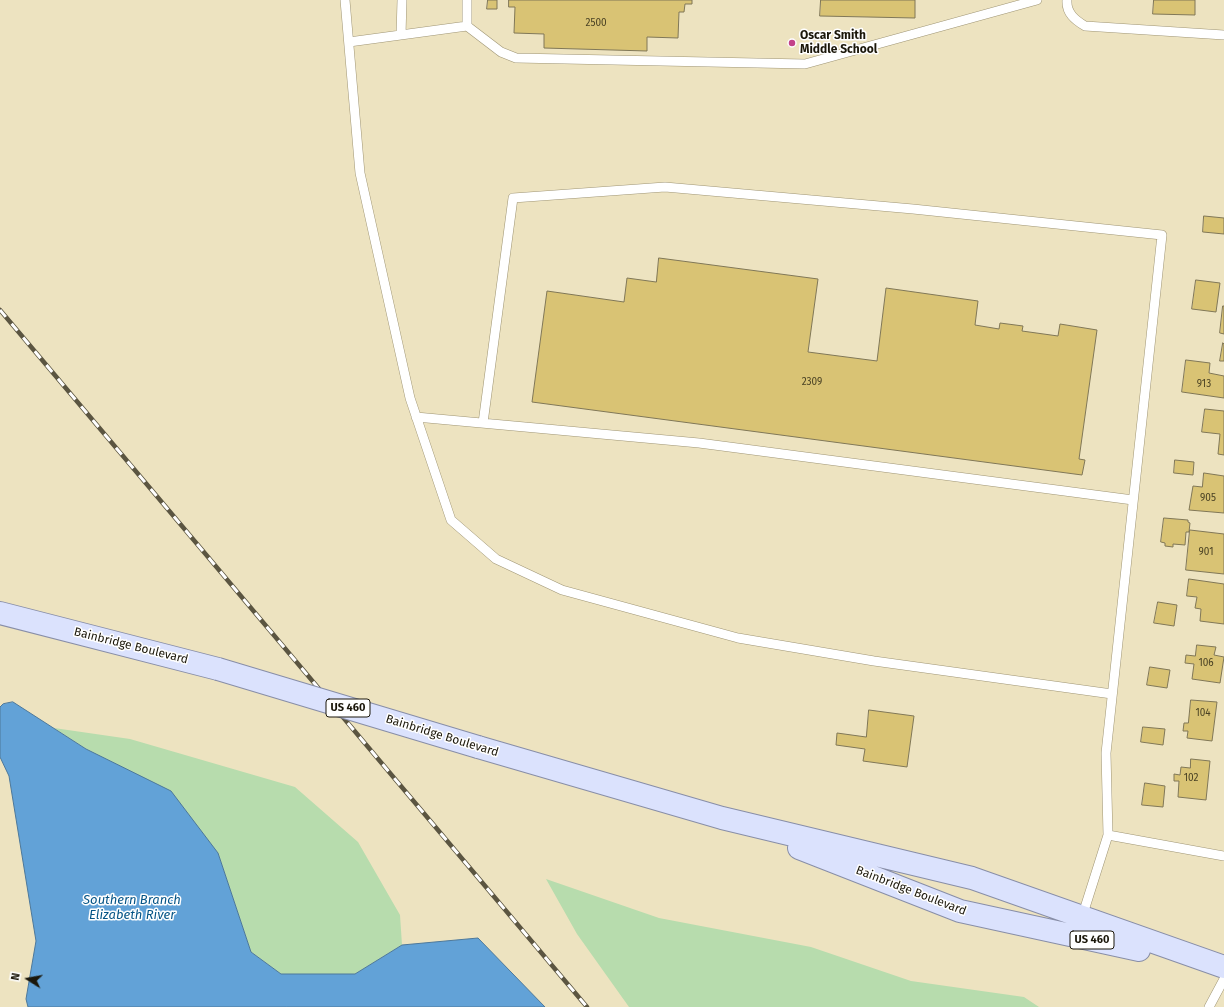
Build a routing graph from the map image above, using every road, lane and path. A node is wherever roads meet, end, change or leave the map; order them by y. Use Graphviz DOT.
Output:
graph roads {
  1 [pos="345,0"];
  2 [pos="402,0"];
  3 [pos="468,0"];
  4 [pos="1037,0"];
  5 [pos="1067,0"];
  6 [pos="467,26"];
  7 [pos="401,35"];
  8 [pos="1224,35"];
  9 [pos="349,42"];
  10 [pos="416,417"];
  11 [pos="483,423"];
  12 [pos="1133,500"];
  13 [pos="0,613"];
  14 [pos="1112,694"];
  15 [pos="722,818"];
  16 [pos="1108,835"];
  17 [pos="1224,856"];
  18 [pos="1082,917"];
  19 [pos="1224,967"];
  20 [pos="1224,979"];
  21 [pos="1209,1007"];
  1 -- 9 [label="lane"];
  2 -- 7 [label="lane"];
  3 -- 6 [label="lane"];
  4 -- 6 [label="lane"];
  5 -- 8 [label="lane"];
  6 -- 7 [label="lane"];
  7 -- 9 [label="lane"];
  9 -- 10 [label="lane"];
  10 -- 11 [label="lane"];
  10 -- 14 [label="lane"];
  11 -- 12 [label="lane"];
  11 -- 12 [label="lane"];
  12 -- 14 [label="lane"];
  13 -- 15 [label="main road, Bainbridge Boulevard / US 460, bridge"];
  14 -- 16 [label="lane"];
  15 -- 18 [label="main road, Bainbridge Boulevard / US 460"];
  15 -- 19 [label="main road, Bainbridge Boulevard / US 460"];
  16 -- 17 [label="lane"];
  16 -- 18 [label="lane"];
  18 -- 19 [label="main road, Bainbridge Boulevard / US 460"];
  20 -- 21 [label="lane"];
}
